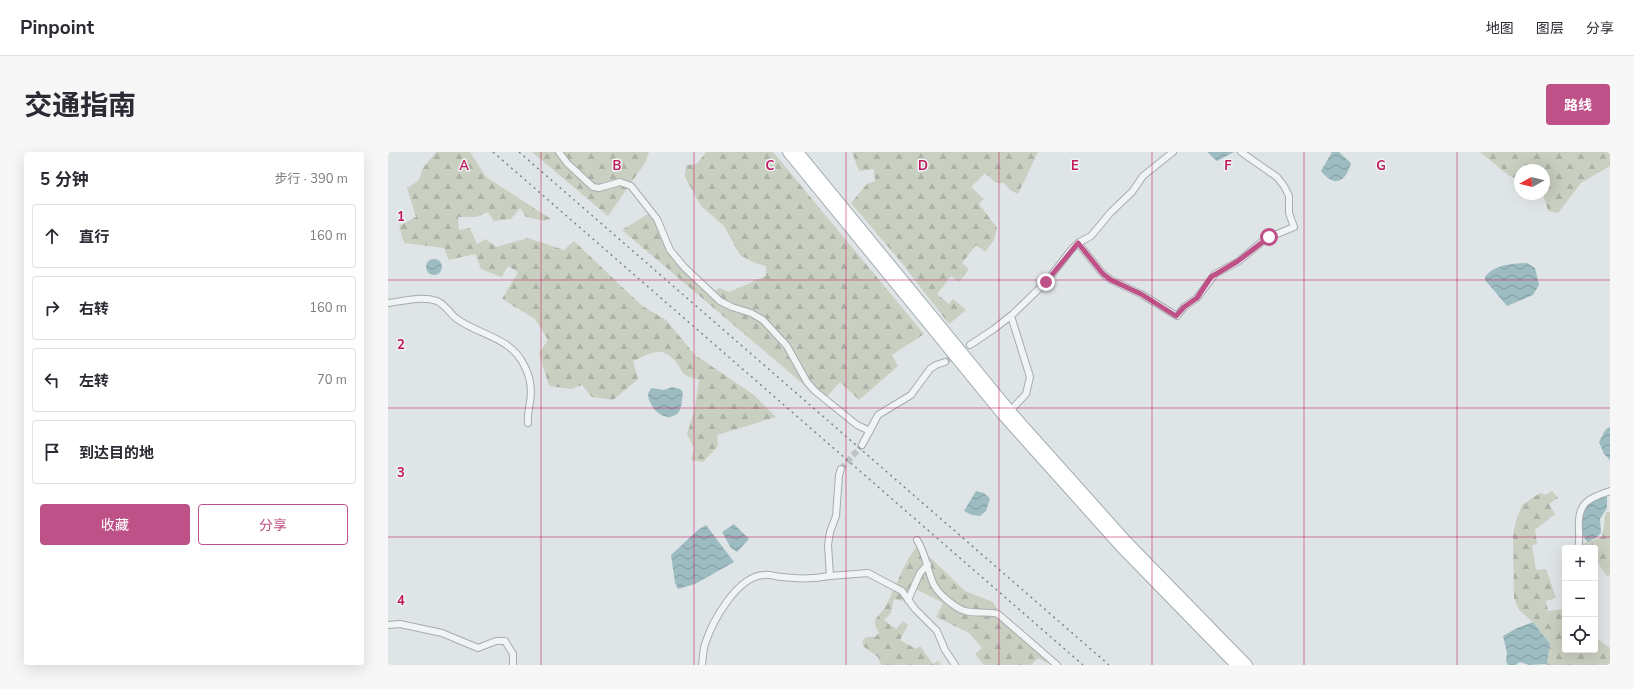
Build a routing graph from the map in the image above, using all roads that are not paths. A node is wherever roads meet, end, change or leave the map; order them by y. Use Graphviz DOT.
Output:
graph roads {
  1 [pos="559,152"];
  2 [pos="788,152"];
  3 [pos="798,152"];
  4 [pos="1172,152"];
  5 [pos="1241,152"];
  6 [pos="1078,243"];
  7 [pos="388,303"];
  8 [pos="1011,316"];
  9 [pos="970,345"];
  10 [pos="945,362"];
  11 [pos="1010,411"];
  12 [pos="528,423"];
  13 [pos="870,431"];
  14 [pos="862,445"];
  15 [pos="841,469"];
  16 [pos="1610,491"];
  17 [pos="917,540"];
  18 [pos="1579,545"];
  19 [pos="928,564"];
  20 [pos="830,576"];
  21 [pos="908,600"];
  22 [pos="388,625"];
  23 [pos="513,665"];
  24 [pos="702,665"];
  25 [pos="955,665"];
  26 [pos="1057,665"];
  27 [pos="1236,665"];
  28 [pos="1247,665"];
  1 -- 13 [label="street"];
  2 -- 27 [label="main road"];
  3 -- 11 [label="main road"];
  4 -- 6 [label="street"];
  5 -- 6 [label="street"];
  6 -- 8 [label="street"];
  7 -- 12 [label="street"];
  8 -- 9 [label="street"];
  8 -- 11 [label="street"];
  10 -- 13 [label="street"];
  11 -- 28 [label="main road"];
  13 -- 14 [label="street"];
  15 -- 20 [label="street"];
  16 -- 18 [label="street"];
  17 -- 19 [label="street"];
  19 -- 21 [label="street"];
  19 -- 26 [label="street"];
  20 -- 21 [label="street"];
  20 -- 24 [label="street"];
  21 -- 25 [label="street"];
  22 -- 23 [label="street"];
}
